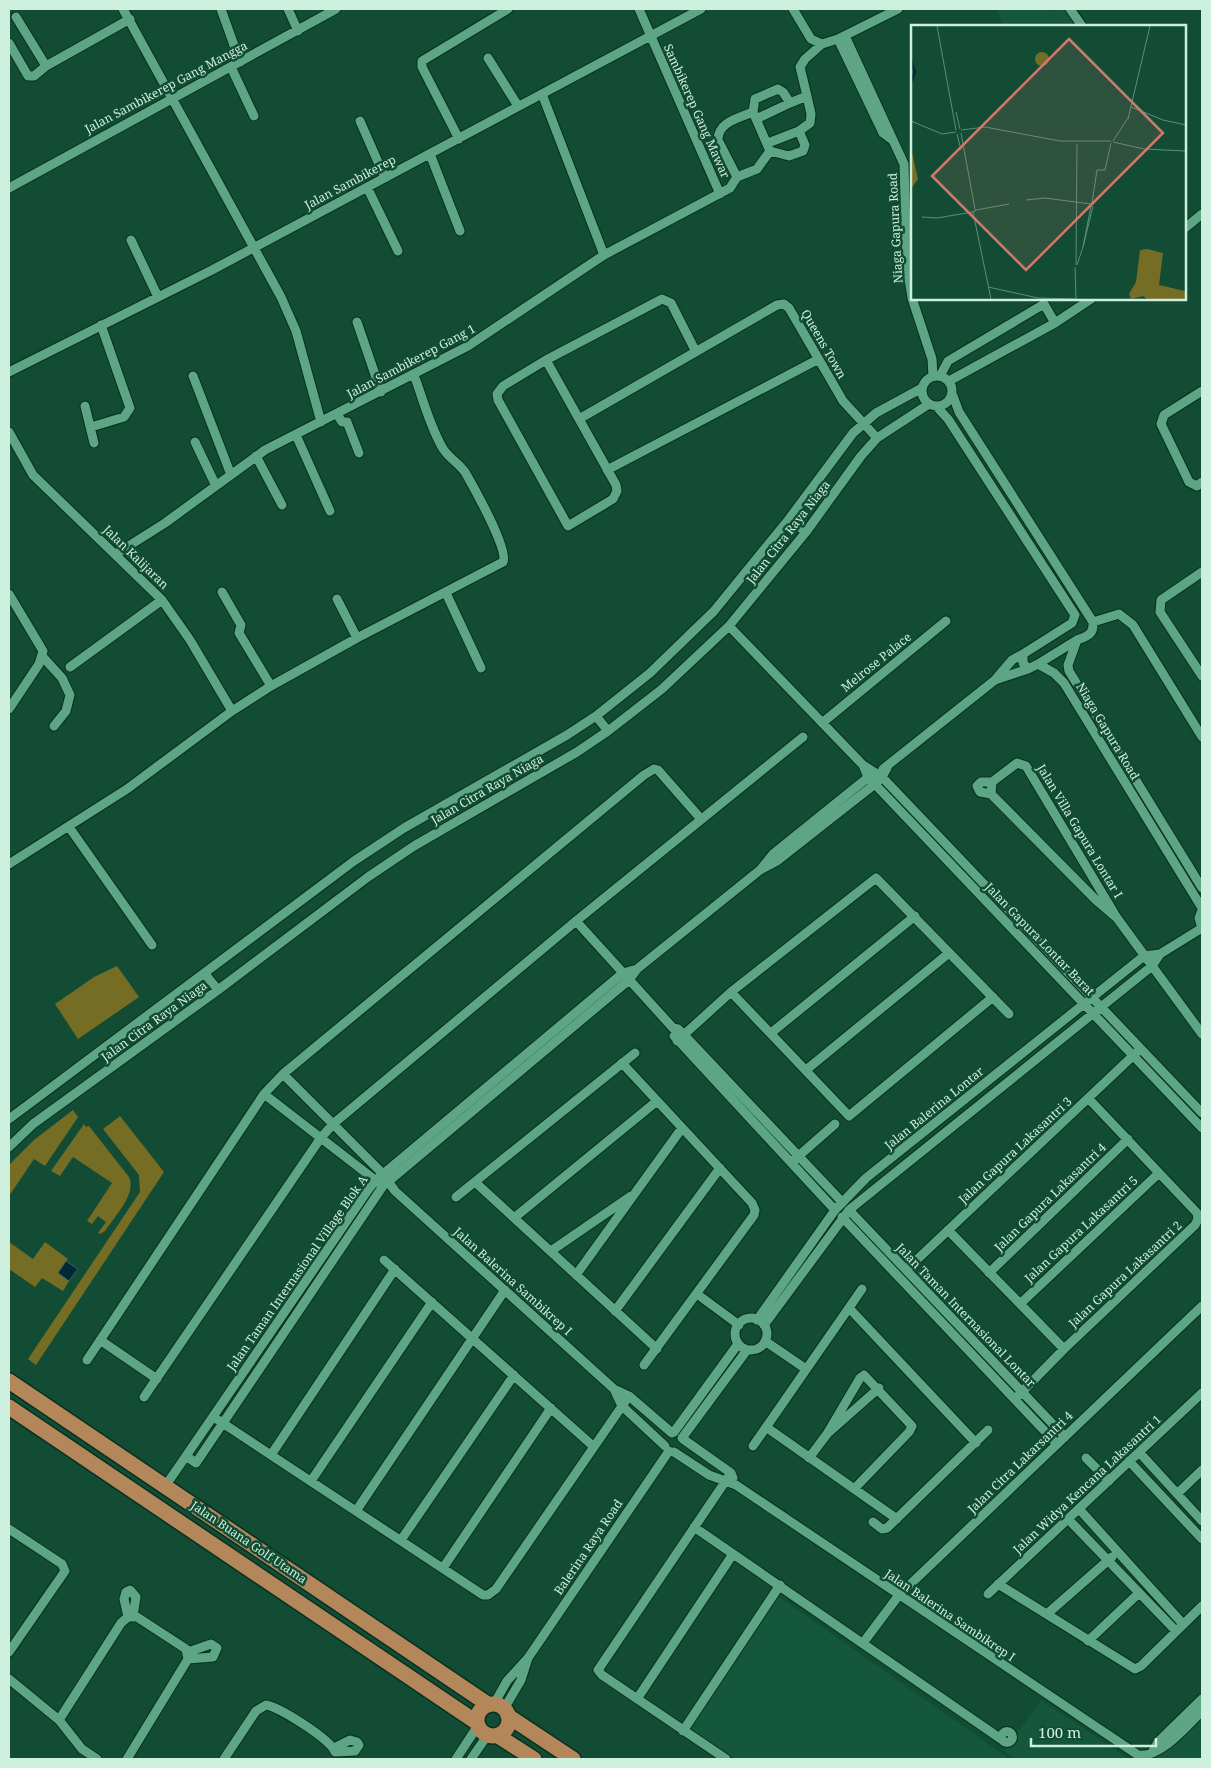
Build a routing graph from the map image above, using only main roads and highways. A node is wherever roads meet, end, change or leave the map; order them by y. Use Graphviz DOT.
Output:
graph roads {
  1 [pos="9,1381"];
  2 [pos="9,1407"];
  3 [pos="499,1708"];
  4 [pos="485,1730"];
  5 [pos="534,1759"];
  6 [pos="573,1759"];
  1 -- 3 [label="main road, Jalan Buana Golf Utama"];
  2 -- 4 [label="main road, Jalan Buana Golf Utama"];
  3 -- 4 [label="main road"];
  3 -- 4 [label="main road"];
  3 -- 6 [label="main road, Jalan Buana Golf Utama"];
  4 -- 5 [label="main road, Jalan Buana Golf Utama"];
}
